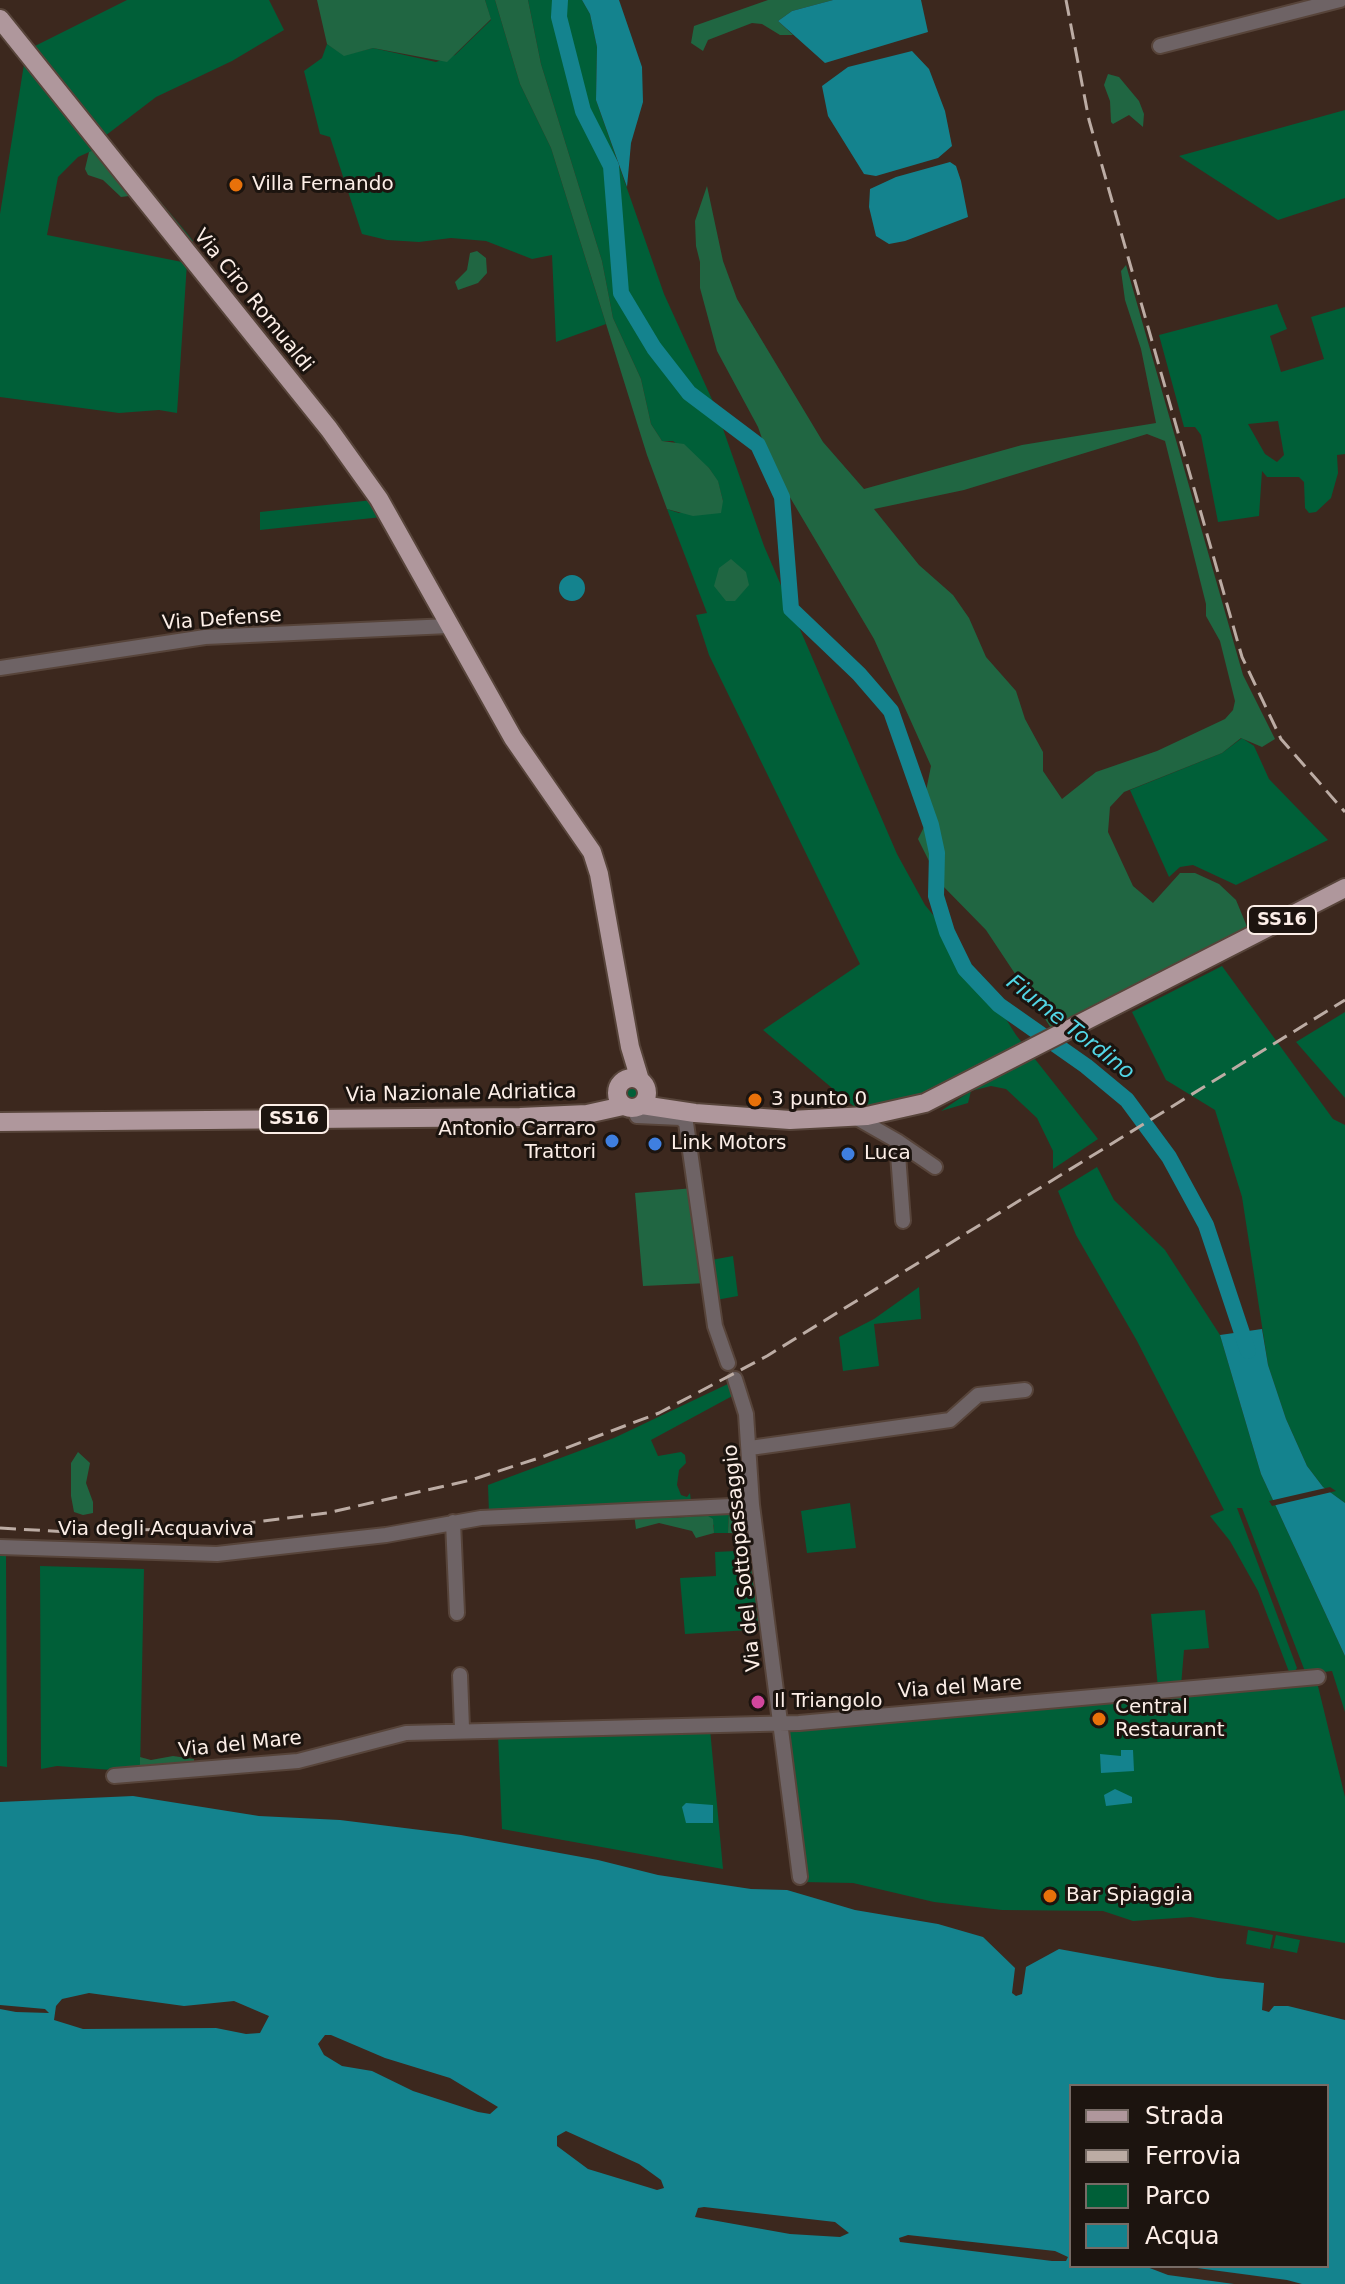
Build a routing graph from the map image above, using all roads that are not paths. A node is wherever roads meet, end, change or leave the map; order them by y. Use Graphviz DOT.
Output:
graph roads {
  1 [pos="1340,0"];
  2 [pos="0,19"];
  3 [pos="1160,46"];
  4 [pos="449,626"];
  5 [pos="0,668"];
  6 [pos="1345,888"];
  7 [pos="630,1047"];
  8 [pos="642,1082"];
  9 [pos="627,1099"];
  10 [pos="683,1112"];
  11 [pos="861,1117"];
  12 [pos="0,1122"];
  13 [pos="897,1141"];
  14 [pos="935,1167"];
  15 [pos="903,1221"];
  16 [pos="728,1363"];
  17 [pos="735,1379"];
  18 [pos="1025,1390"];
  19 [pos="750,1448"];
  20 [pos="752,1505"];
  21 [pos="453,1522"];
  22 [pos="0,1547"];
  23 [pos="457,1613"];
  24 [pos="460,1675"];
  25 [pos="1318,1677"];
  26 [pos="783,1723"];
  27 [pos="462,1728"];
  28 [pos="114,1776"];
  29 [pos="800,1877"];
  1 -- 3 [label="street"];
  2 -- 4 [label="main road, Via Ciro Romualdi"];
  4 -- 5 [label="street, Via Defense"];
  4 -- 7 [label="main road, Via Ciro Romualdi"];
  6 -- 11 [label="main road, SS16"];
  7 -- 8 [label="main road, Via Ciro Romualdi"];
  7 -- 9 [label="main road"];
  8 -- 9 [label="main road"];
  8 -- 10 [label="main road"];
  9 -- 10 [label="main road, SS16"];
  9 -- 12 [label="main road, Via Nazionale Adriatica / SS16"];
  9 -- 16 [label="street"];
  10 -- 11 [label="main road, SS16"];
  11 -- 13 [label="street"];
  13 -- 14 [label="street"];
  13 -- 15 [label="street"];
  17 -- 19 [label="street, Via del Sottopassaggio"];
  18 -- 19 [label="street"];
  19 -- 20 [label="street, Via del Sottopassaggio"];
  20 -- 21 [label="street, Via degli Acquaviva"];
  20 -- 26 [label="street, Via del Sottopassaggio"];
  21 -- 22 [label="street, Via degli Acquaviva"];
  21 -- 23 [label="street"];
  24 -- 27 [label="street"];
  25 -- 26 [label="street, Via del Mare"];
  26 -- 27 [label="street, Via del Mare"];
  26 -- 29 [label="street, Via del Sottopassaggio"];
  27 -- 28 [label="street, Via del Mare"];
}
